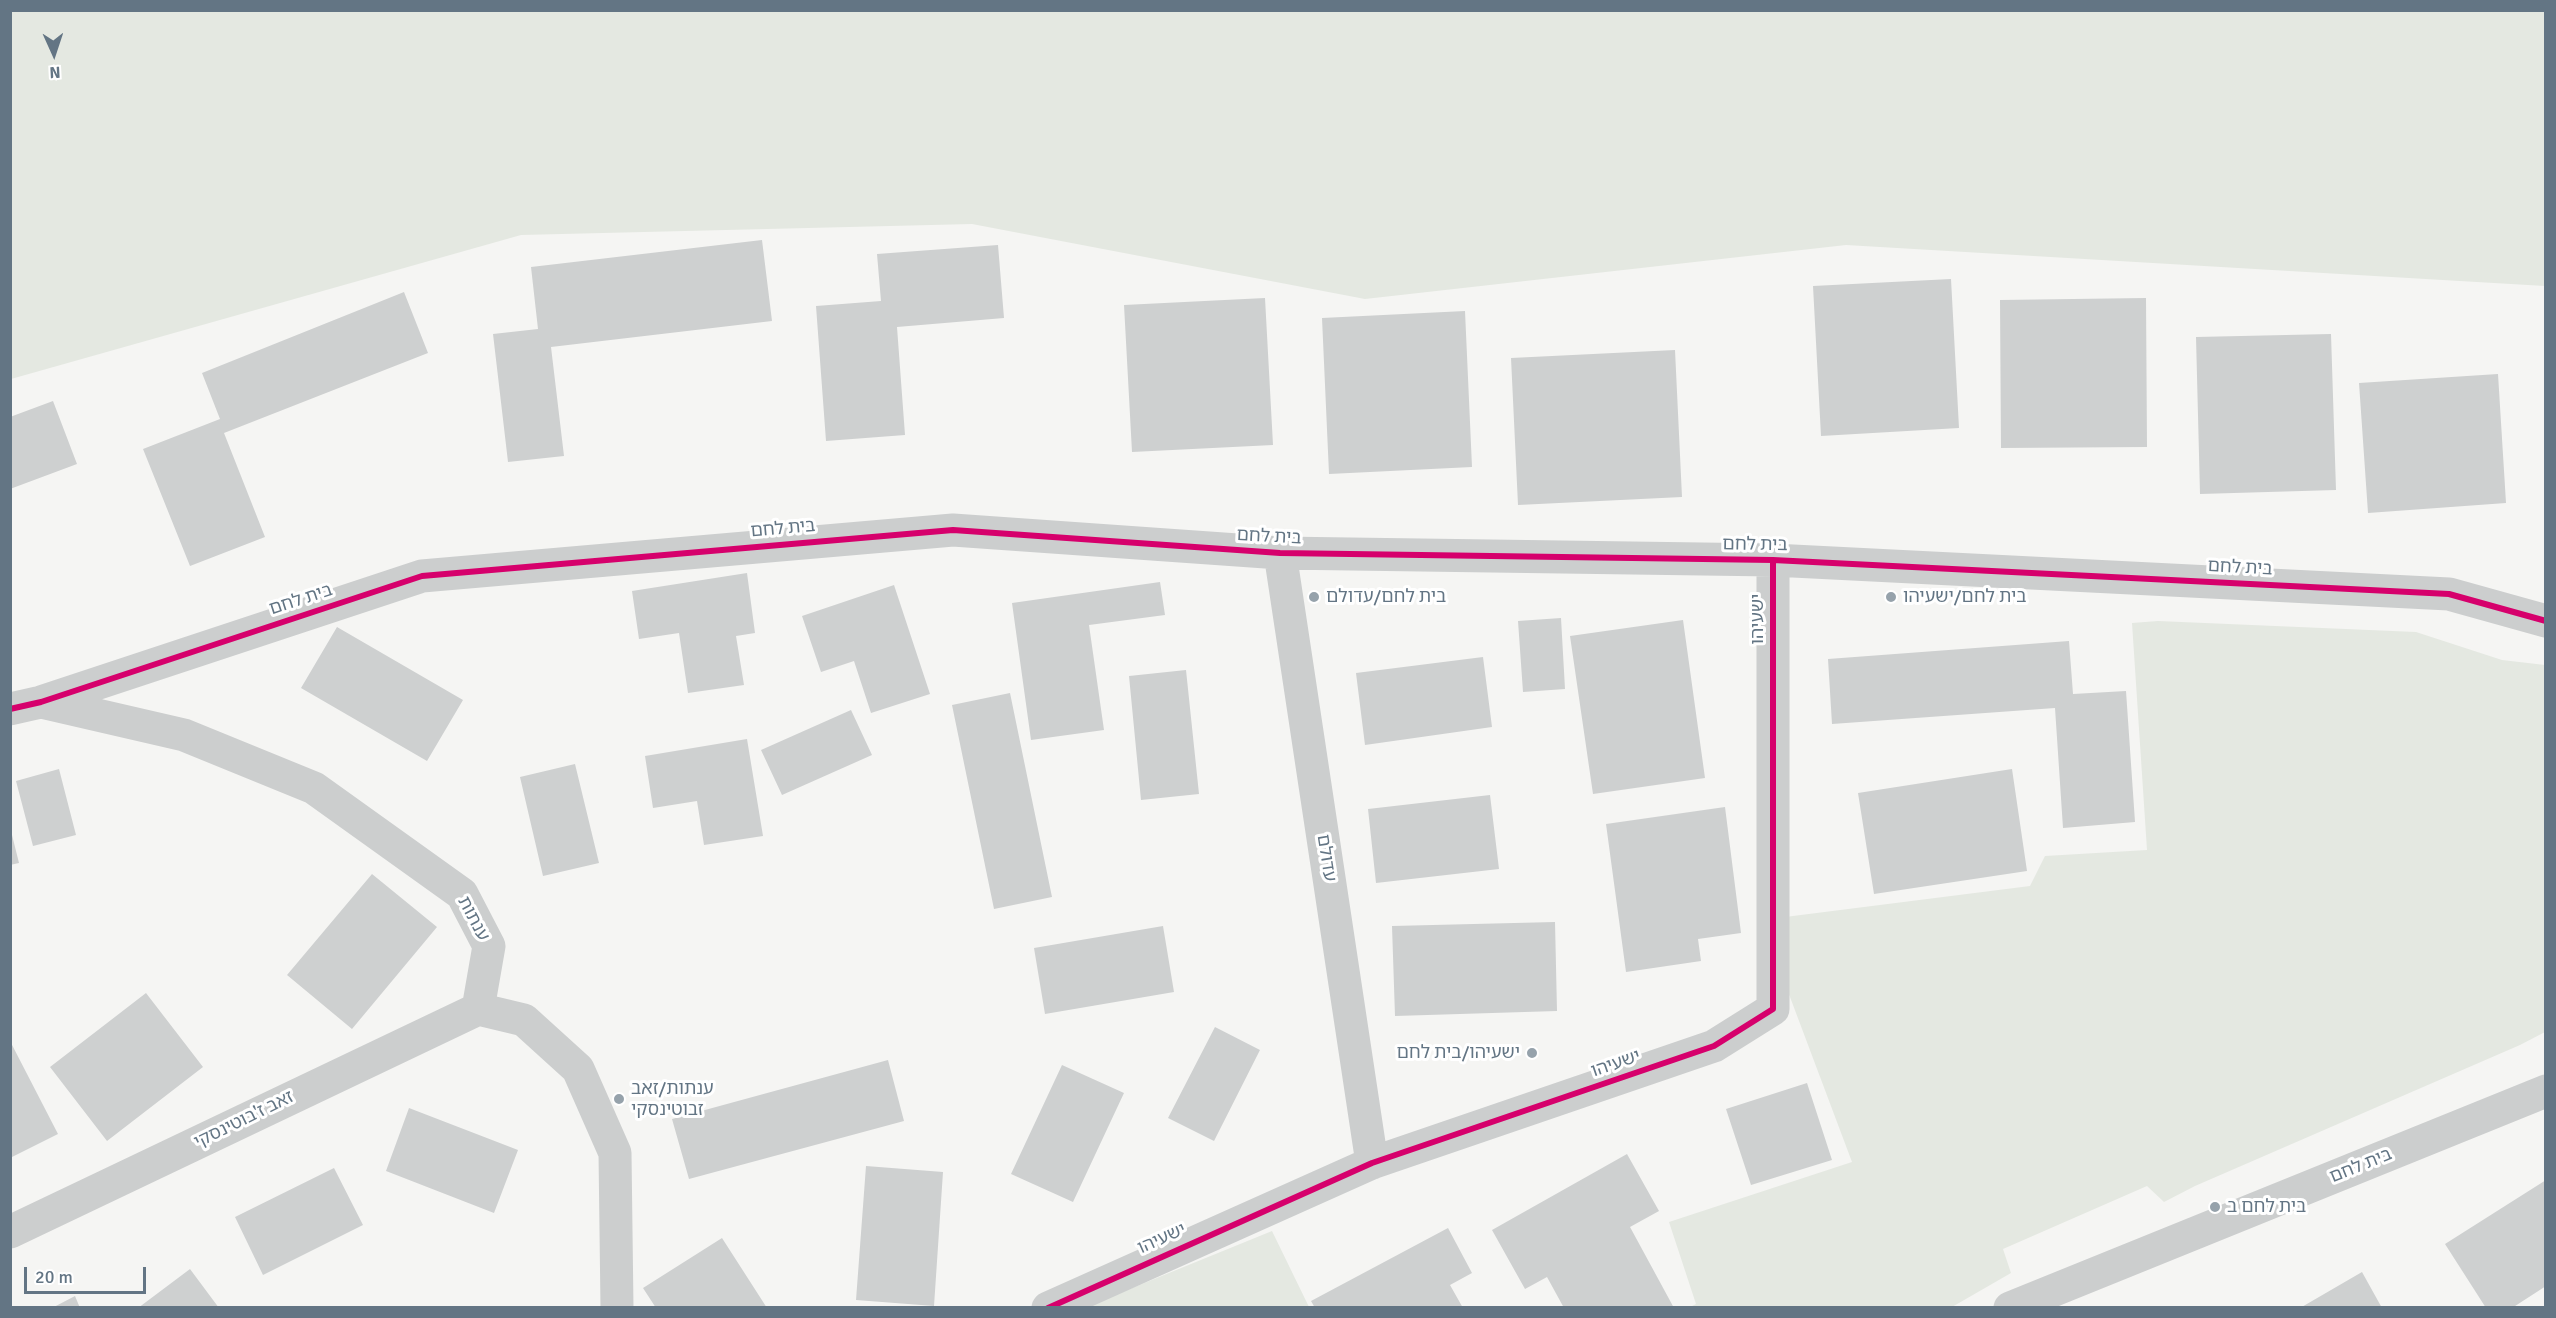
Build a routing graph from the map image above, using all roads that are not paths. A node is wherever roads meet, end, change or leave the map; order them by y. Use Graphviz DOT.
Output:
graph roads {
  1 [pos="1280,554"];
  2 [pos="1773,560"];
  3 [pos="2546,621"];
  4 [pos="26,705"];
  5 [pos="478,1009"];
  6 [pos="2546,1091"];
  7 [pos="1372,1163"];
  8 [pos="10,1232"];
  9 [pos="617,1308"];
  10 [pos="1048,1308"];
  11 [pos="2010,1308"];
  1 -- 2 [label="street, בית לחם"];
  1 -- 4 [label="street, בית לחם"];
  1 -- 7 [label="street, עדולם"];
  2 -- 3 [label="street, בית לחם"];
  2 -- 7 [label="street, ישעיהו"];
  4 -- 5 [label="street, ענתות"];
  5 -- 8 [label="street, זאב ז'בוטינסקי"];
  5 -- 9 [label="street"];
  6 -- 11 [label="street, בית לחם"];
  7 -- 10 [label="street, ישעיהו"];
}
